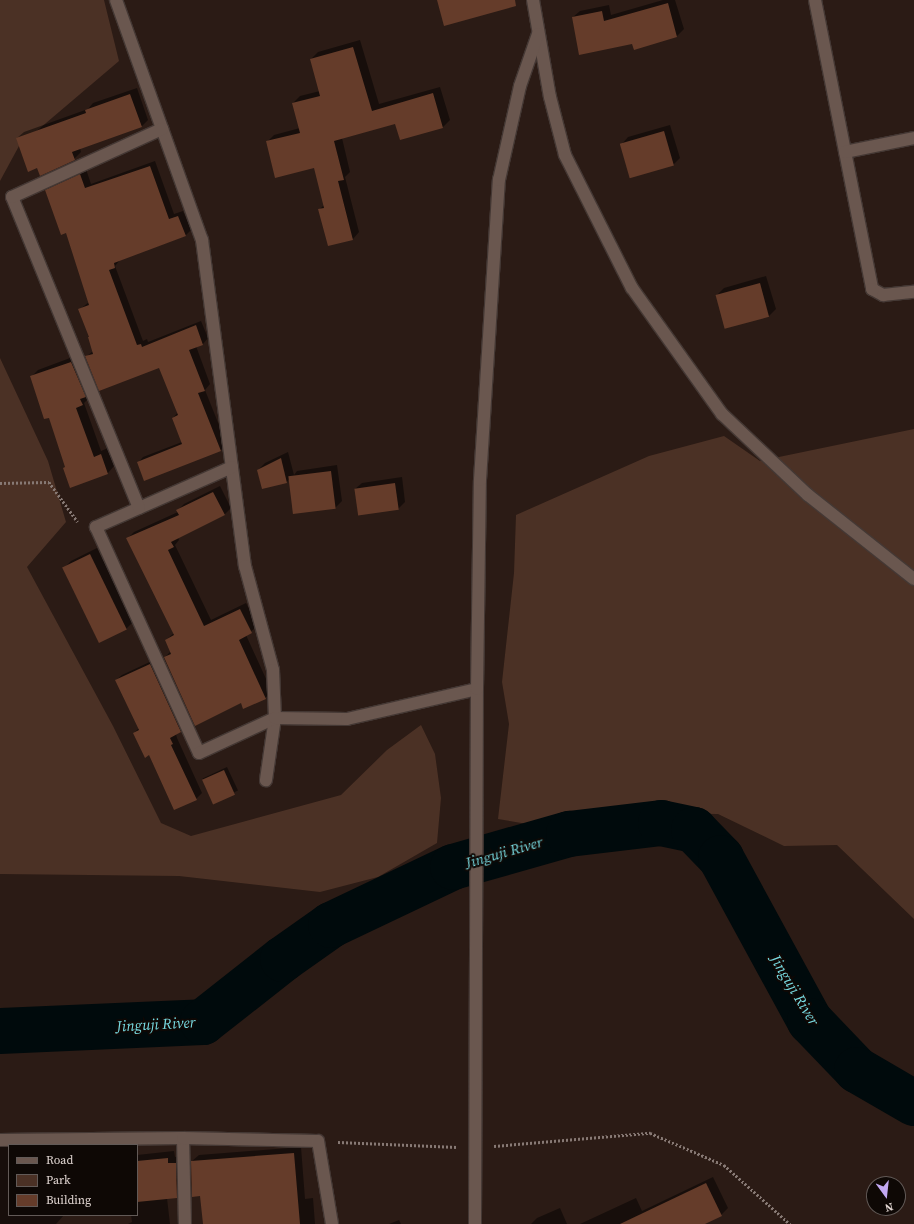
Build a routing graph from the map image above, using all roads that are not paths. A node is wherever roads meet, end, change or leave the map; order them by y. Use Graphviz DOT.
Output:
graph roads {
  1 [pos="116,0"];
  2 [pos="533,0"];
  3 [pos="815,0"];
  4 [pos="538,34"];
  5 [pos="162,129"];
  6 [pos="914,138"];
  7 [pos="845,152"];
  8 [pos="914,292"];
  9 [pos="232,467"];
  10 [pos="139,508"];
  11 [pos="914,579"];
  12 [pos="477,689"];
  13 [pos="275,718"];
  14 [pos="266,780"];
  15 [pos="183,1138"];
  16 [pos="0,1140"];
  17 [pos="185,1224"];
  18 [pos="332,1224"];
  19 [pos="476,1224"];
  1 -- 5 [label="street"];
  2 -- 4 [label="street"];
  3 -- 7 [label="street"];
  4 -- 11 [label="street"];
  4 -- 12 [label="street"];
  5 -- 9 [label="street"];
  5 -- 10 [label="street"];
  6 -- 7 [label="street"];
  7 -- 8 [label="street"];
  9 -- 10 [label="street"];
  9 -- 13 [label="street"];
  10 -- 13 [label="street"];
  12 -- 13 [label="street"];
  12 -- 19 [label="street"];
  13 -- 14 [label="street"];
  15 -- 16 [label="street"];
  15 -- 17 [label="street"];
  15 -- 18 [label="street"];
}
